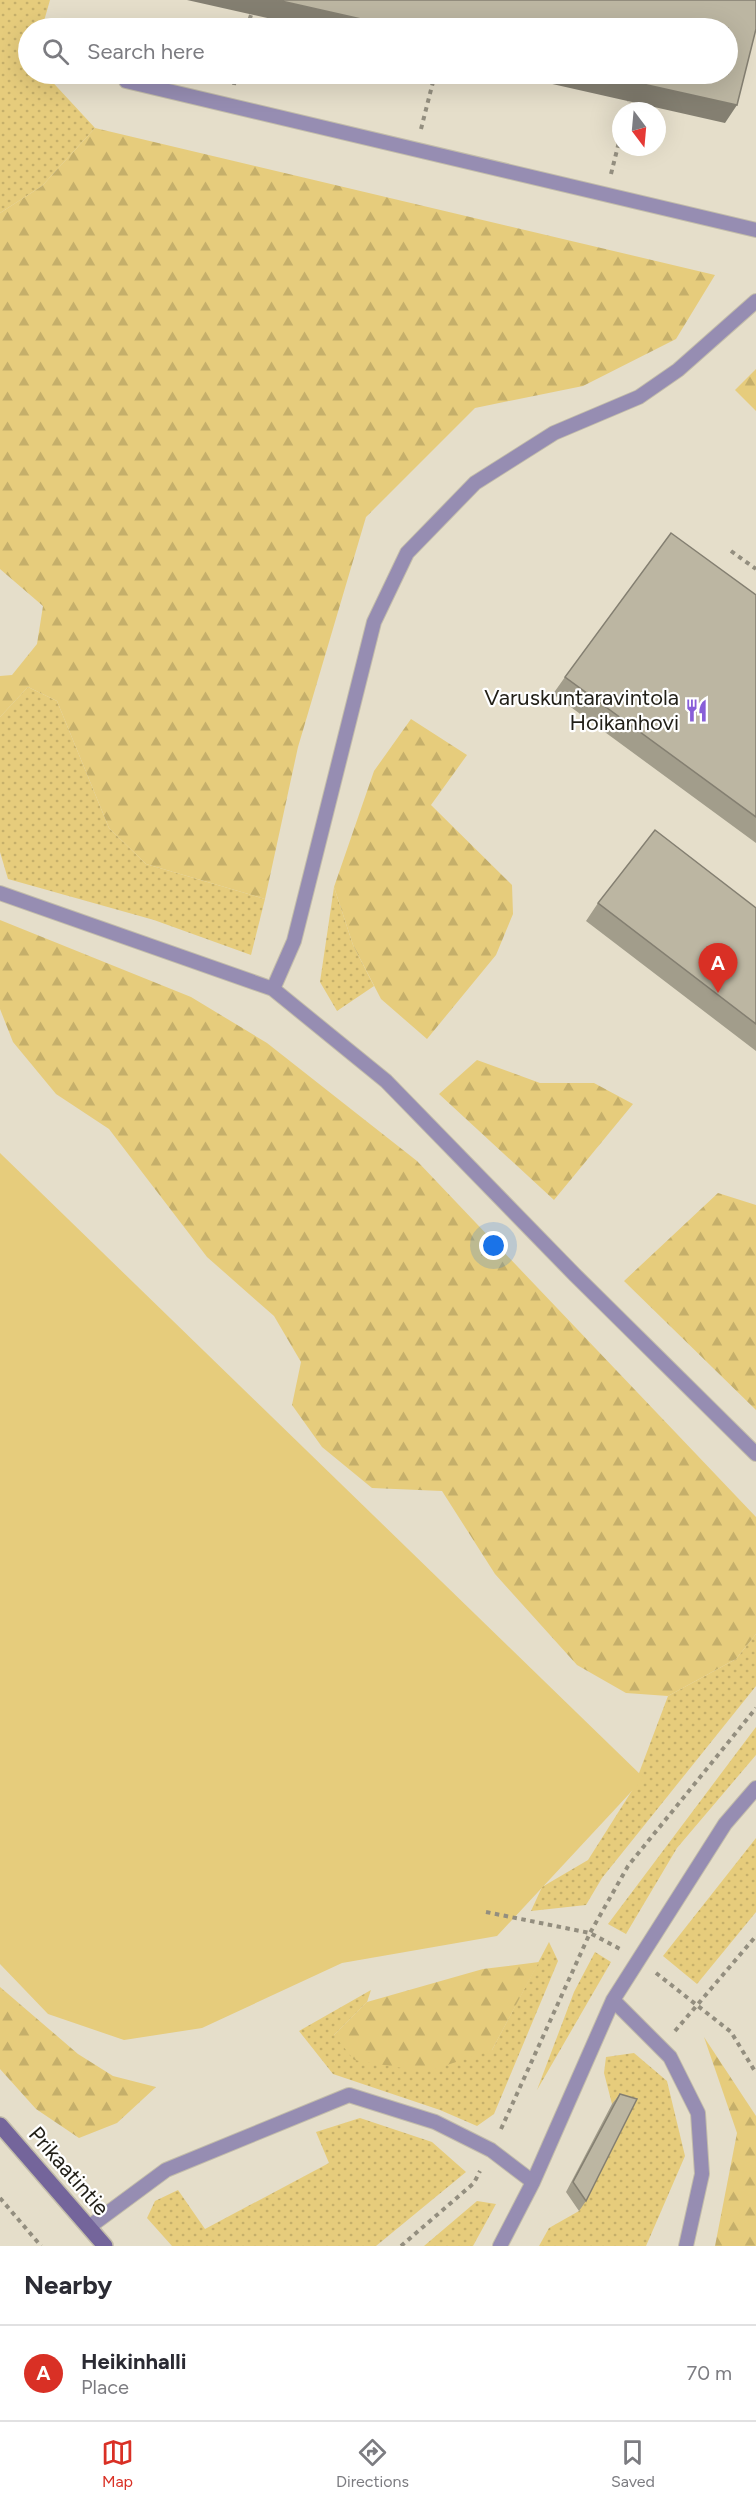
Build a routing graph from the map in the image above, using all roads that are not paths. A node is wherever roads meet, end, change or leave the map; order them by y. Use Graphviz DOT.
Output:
graph roads {
  1 [pos="139,84"];
  2 [pos="756,230"];
  3 [pos="756,302"];
  4 [pos="0,893"];
  5 [pos="273,989"];
  6 [pos="756,1454"];
  7 [pos="756,1788"];
  8 [pos="613,2000"];
  9 [pos="0,2125"];
  10 [pos="533,2182"];
  11 [pos="89,2227"];
  12 [pos="105,2246"];
  13 [pos="500,2246"];
  14 [pos="686,2246"];
  1 -- 2 [label="lane"];
  3 -- 5 [label="lane"];
  4 -- 5 [label="lane"];
  5 -- 6 [label="lane"];
  7 -- 8 [label="lane"];
  8 -- 10 [label="lane"];
  8 -- 14 [label="lane"];
  9 -- 11 [label="street, Prikaatintie"];
  10 -- 11 [label="lane"];
  10 -- 13 [label="lane"];
  11 -- 12 [label="street, Prikaatintie"];
}
